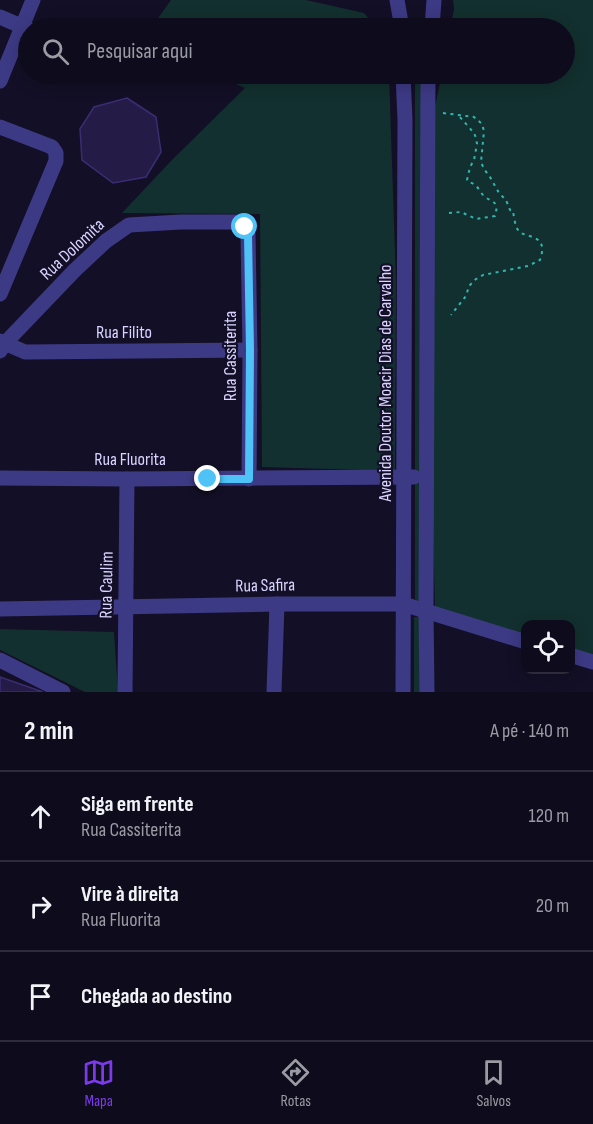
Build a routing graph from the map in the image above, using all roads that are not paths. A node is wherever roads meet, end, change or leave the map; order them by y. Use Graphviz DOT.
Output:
graph roads {
  1 [pos="33,0"];
  2 [pos="398,0"];
  3 [pos="434,0"];
  4 [pos="0,17"];
  5 [pos="28,18"];
  6 [pos="401,18"];
  7 [pos="433,18"];
  8 [pos="18,24"];
  9 [pos="18,42"];
  10 [pos="0,81"];
  11 [pos="404,84"];
  12 [pos="428,84"];
  13 [pos="0,127"];
  14 [pos="428,181"];
  15 [pos="405,182"];
  16 [pos="248,234"];
  17 [pos="0,294"];
  18 [pos="2,345"];
  19 [pos="250,350"];
  20 [pos="427,477"];
  21 [pos="0,478"];
  22 [pos="405,478"];
  23 [pos="127,479"];
  24 [pos="249,479"];
  25 [pos="277,604"];
  26 [pos="403,604"];
  27 [pos="126,607"];
  28 [pos="0,609"];
  29 [pos="426,612"];
  30 [pos="521,641"];
  31 [pos="575,657"];
  32 [pos="0,660"];
  33 [pos="593,662"];
  34 [pos="63,692"];
  35 [pos="126,692"];
  36 [pos="274,692"];
  37 [pos="403,692"];
  38 [pos="427,692"];
  1 -- 5 [label="street"];
  2 -- 6 [label="street"];
  3 -- 7 [label="street"];
  4 -- 8 [label="street"];
  9 -- 10 [label="street"];
  11 -- 15 [label="street, Avenida Doutor Moacir Dias de Carvalho"];
  12 -- 14 [label="street"];
  13 -- 17 [label="street"];
  14 -- 15 [label="street"];
  14 -- 20 [label="street"];
  15 -- 22 [label="street, Avenida Doutor Moacir Dias de Carvalho"];
  16 -- 18 [label="street, Rua Dolomita"];
  16 -- 19 [label="street, Rua Cassiterita"];
  18 -- 19 [label="street, Rua Filito"];
  19 -- 24 [label="street, Rua Cassiterita"];
  20 -- 22 [label="street, Rua Fluorita"];
  20 -- 29 [label="street"];
  21 -- 23 [label="street, Rua Fluorita"];
  22 -- 24 [label="street, Rua Fluorita"];
  22 -- 26 [label="street, Avenida Doutor Moacir Dias de Carvalho"];
  23 -- 24 [label="street, Rua Fluorita"];
  23 -- 27 [label="street, Rua Caulim"];
  25 -- 26 [label="street, Rua Safira"];
  25 -- 27 [label="street, Rua Safira"];
  25 -- 36 [label="street"];
  26 -- 29 [label="street, Rua Safira"];
  26 -- 37 [label="street, Avenida Doutor Moacir Dias de Carvalho"];
  27 -- 28 [label="street, Rua Safira"];
  27 -- 35 [label="street, Rua Caulim"];
  29 -- 30 [label="street, Rua Safira"];
  29 -- 38 [label="street"];
  31 -- 33 [label="street"];
  32 -- 34 [label="street"];
}
